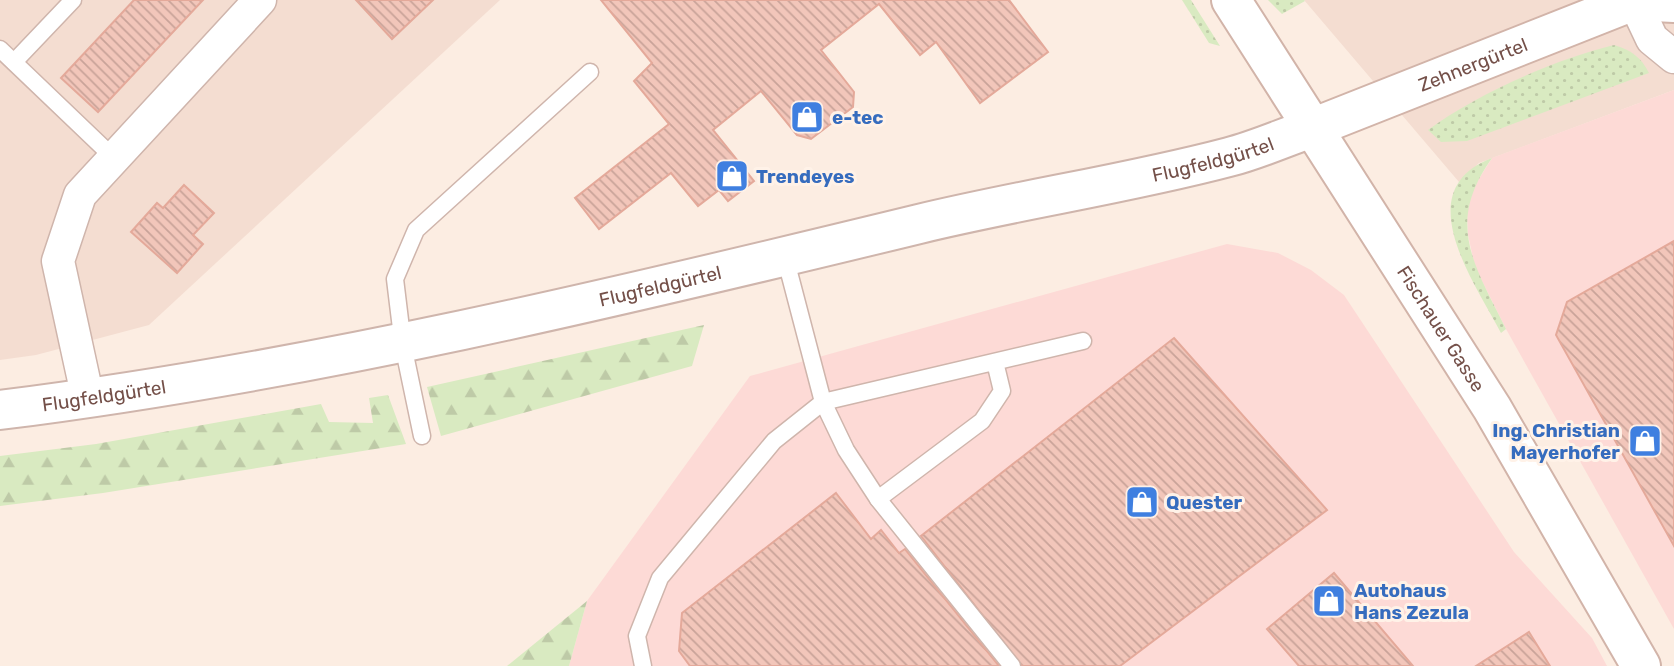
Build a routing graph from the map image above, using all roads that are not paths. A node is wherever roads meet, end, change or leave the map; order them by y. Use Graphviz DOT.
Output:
graph roads {
  1 [pos="73,0"];
  2 [pos="260,0"];
  3 [pos="1231,0"];
  4 [pos="1635,0"];
  5 [pos="1674,3"];
  6 [pos="0,49"];
  7 [pos="1674,57"];
  8 [pos="14,62"];
  9 [pos="590,72"];
  10 [pos="1312,128"];
  11 [pos="114,158"];
  12 [pos="785,257"];
  13 [pos="1083,341"];
  14 [pos="403,345"];
  15 [pos="995,362"];
  16 [pos="88,399"];
  17 [pos="822,402"];
  18 [pos="0,410"];
  19 [pos="422,436"];
  20 [pos="877,499"];
  21 [pos="643,666"];
  22 [pos="1013,666"];
  23 [pos="1641,666"];
  1 -- 8 [label="lane"];
  2 -- 11 [label="street"];
  3 -- 10 [label="street, Fischauer Gasse"];
  4 -- 5 [label="street, Zehnergürtel"];
  4 -- 7 [label="street"];
  4 -- 10 [label="street, Zehnergürtel"];
  6 -- 8 [label="lane"];
  8 -- 11 [label="lane"];
  9 -- 14 [label="lane"];
  10 -- 12 [label="street, Flugfeldgürtel"];
  10 -- 23 [label="street, Fischauer Gasse"];
  11 -- 16 [label="street"];
  12 -- 14 [label="street, Flugfeldgürtel"];
  12 -- 17 [label="lane"];
  13 -- 15 [label="lane"];
  14 -- 16 [label="street, Flugfeldgürtel"];
  14 -- 19 [label="lane"];
  15 -- 17 [label="lane"];
  15 -- 20 [label="lane"];
  16 -- 18 [label="street, Flugfeldgürtel"];
  17 -- 20 [label="lane"];
  17 -- 21 [label="lane"];
  20 -- 22 [label="lane"];
}
